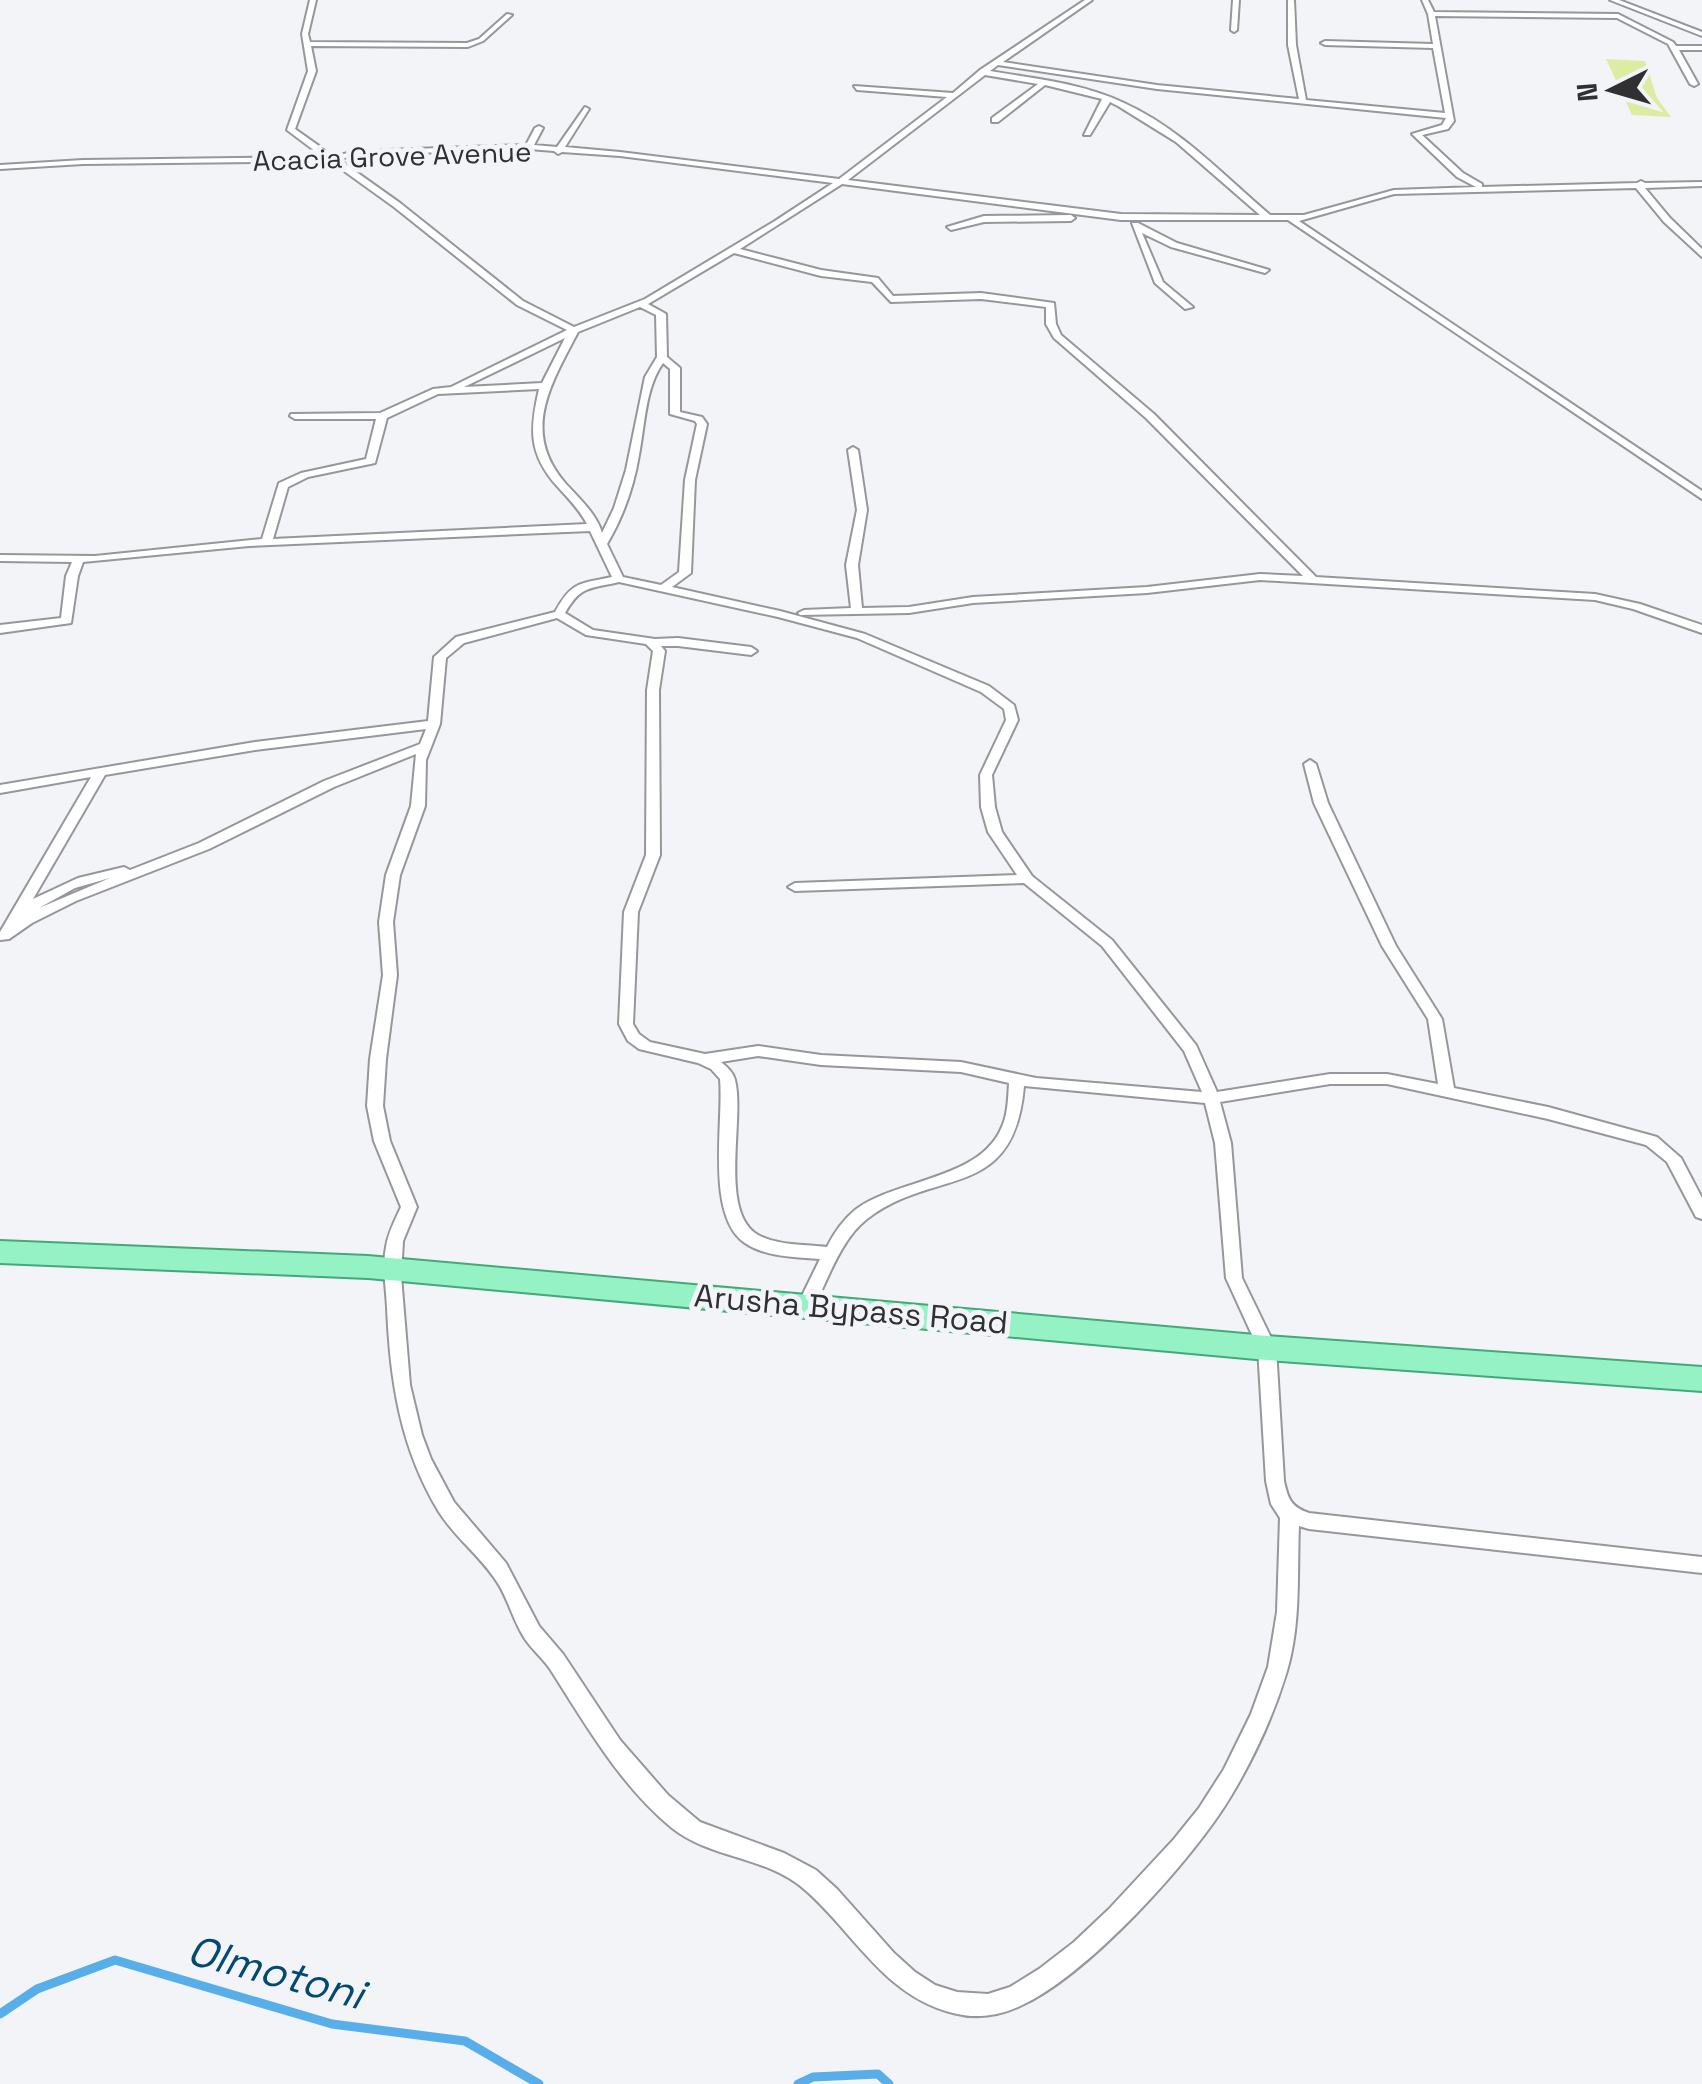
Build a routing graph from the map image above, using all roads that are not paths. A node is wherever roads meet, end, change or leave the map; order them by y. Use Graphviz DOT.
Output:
graph roads {
  1 [pos="313,0"];
  2 [pos="1089,0"];
  3 [pos="1236,0"];
  4 [pos="1292,0"];
  5 [pos="1424,0"];
  6 [pos="1613,0"];
  7 [pos="508,14"];
  8 [pos="1431,14"];
  9 [pos="1234,30"];
  10 [pos="1702,34"];
  11 [pos="1325,43"];
  12 [pos="308,44"];
  13 [pos="1436,46"];
  14 [pos="1676,48"];
  15 [pos="1702,48"];
  16 [pos="996,62"];
  17 [pos="983,72"];
  18 [pos="1042,84"];
  19 [pos="1694,84"];
  20 [pos="857,88"];
  21 [pos="954,95"];
  22 [pos="1108,99"];
  23 [pos="1302,101"];
  24 [pos="585,109"];
  25 [pos="1450,116"];
  26 [pos="994,120"];
  27 [pos="539,128"];
  28 [pos="1087,133"];
  29 [pos="530,147"];
  30 [pos="558,152"];
  31 [pos="328,159"];
  32 [pos="0,167"];
  33 [pos="842,182"];
  34 [pos="1640,183"];
  35 [pos="1702,184"];
  36 [pos="1482,187"];
  37 [pos="1077,213"];
  38 [pos="1121,217"];
  39 [pos="1269,219"];
  40 [pos="1291,219"];
  41 [pos="951,227"];
  42 [pos="1138,227"];
  43 [pos="732,250"];
  44 [pos="1702,254"];
  45 [pos="1265,270"];
  46 [pos="641,304"];
  47 [pos="1188,307"];
  48 [pos="574,330"];
  49 [pos="662,358"];
  50 [pos="546,386"];
  51 [pos="452,388"];
  52 [pos="295,416"];
  53 [pos="382,416"];
  54 [pos="853,450"];
  55 [pos="1702,496"];
  56 [pos="595,527"];
  57 [pos="266,543"];
  58 [pos="602,543"];
  59 [pos="79,557"];
  60 [pos="0,558"];
  61 [pos="620,579"];
  62 [pos="1312,580"];
  63 [pos="661,590"];
  64 [pos="856,612"];
  65 [pos="558,614"];
  66 [pos="780,614"];
  67 [pos="0,629"];
  68 [pos="1702,629"];
  69 [pos="655,643"];
  70 [pos="750,651"];
  71 [pos="434,724"];
  72 [pos="423,747"];
  73 [pos="1310,764"];
  74 [pos="102,770"];
  75 [pos="0,789"];
  76 [pos="1027,879"];
  77 [pos="795,887"];
  78 [pos="2,931"];
  79 [pos="710,1058"];
  80 [pos="1017,1079"];
  81 [pos="1446,1090"];
  82 [pos="1212,1098"];
  83 [pos="1702,1214"];
  84 [pos="0,1252"];
  85 [pos="833,1254"];
  86 [pos="394,1269"];
  87 [pos="807,1304"];
  88 [pos="1267,1348"];
  89 [pos="1702,1378"];
  90 [pos="1290,1514"];
  91 [pos="1702,1565"];
  1 -- 12 [label="street"];
  2 -- 16 [label="street"];
  3 -- 9 [label="street"];
  4 -- 23 [label="street"];
  5 -- 8 [label="street"];
  6 -- 10 [label="street"];
  7 -- 12 [label="street"];
  8 -- 13 [label="street"];
  8 -- 14 [label="street"];
  11 -- 13 [label="street"];
  12 -- 31 [label="street"];
  13 -- 25 [label="street"];
  14 -- 15 [label="street"];
  14 -- 19 [label="street"];
  16 -- 17 [label="street"];
  16 -- 23 [label="street"];
  17 -- 18 [label="street"];
  17 -- 21 [label="street"];
  18 -- 22 [label="street"];
  18 -- 26 [label="street"];
  20 -- 21 [label="street"];
  21 -- 33 [label="street"];
  22 -- 28 [label="street"];
  22 -- 39 [label="street"];
  23 -- 25 [label="street"];
  24 -- 30 [label="street"];
  25 -- 36 [label="street"];
  27 -- 29 [label="street"];
  29 -- 30 [label="street, Acacia Grove Avenue"];
  29 -- 31 [label="street, Acacia Grove Avenue"];
  30 -- 33 [label="street, Acacia Grove Avenue"];
  31 -- 32 [label="street, Acacia Grove Avenue"];
  31 -- 48 [label="street"];
  33 -- 37 [label="street, Acacia Grove Avenue"];
  33 -- 43 [label="street"];
  34 -- 35 [label="street"];
  34 -- 36 [label="street"];
  34 -- 44 [label="street"];
  36 -- 40 [label="street"];
  37 -- 38 [label="street"];
  37 -- 41 [label="street"];
  38 -- 39 [label="street"];
  38 -- 42 [label="street"];
  39 -- 40 [label="street"];
  40 -- 55 [label="street"];
  42 -- 45 [label="street"];
  42 -- 47 [label="street"];
  43 -- 46 [label="street"];
  43 -- 62 [label="street"];
  46 -- 48 [label="street"];
  46 -- 49 [label="street"];
  48 -- 50 [label="street"];
  48 -- 51 [label="street"];
  49 -- 58 [label="street"];
  49 -- 63 [label="street"];
  50 -- 51 [label="street"];
  50 -- 56 [label="street"];
  51 -- 53 [label="street"];
  52 -- 53 [label="street"];
  53 -- 57 [label="street"];
  54 -- 64 [label="street"];
  56 -- 57 [label="street"];
  56 -- 58 [label="street"];
  57 -- 59 [label="street"];
  58 -- 61 [label="street"];
  59 -- 60 [label="street"];
  59 -- 67 [label="street"];
  61 -- 63 [label="street"];
  61 -- 65 [label="street"];
  62 -- 64 [label="street"];
  62 -- 68 [label="street"];
  63 -- 66 [label="street"];
  64 -- 66 [label="street"];
  65 -- 69 [label="street"];
  65 -- 71 [label="street"];
  66 -- 76 [label="street"];
  69 -- 70 [label="street"];
  69 -- 79 [label="street"];
  71 -- 72 [label="street"];
  71 -- 74 [label="street"];
  72 -- 78 [label="street"];
  72 -- 86 [label="street"];
  73 -- 81 [label="street"];
  74 -- 75 [label="street"];
  74 -- 78 [label="street"];
  76 -- 77 [label="street"];
  76 -- 82 [label="street"];
  79 -- 80 [label="street"];
  79 -- 85 [label="street"];
  80 -- 82 [label="street"];
  80 -- 85 [label="street"];
  81 -- 82 [label="street"];
  81 -- 83 [label="street"];
  82 -- 88 [label="street"];
  84 -- 86 [label="main road, Arusha Bypass Road"];
  85 -- 87 [label="street"];
  86 -- 87 [label="main road, Arusha Bypass Road"];
  86 -- 90 [label="street"];
  87 -- 88 [label="main road, Arusha Bypass Road"];
  88 -- 89 [label="main road, Arusha Bypass Road"];
  88 -- 90 [label="street"];
  90 -- 91 [label="street"];
}
